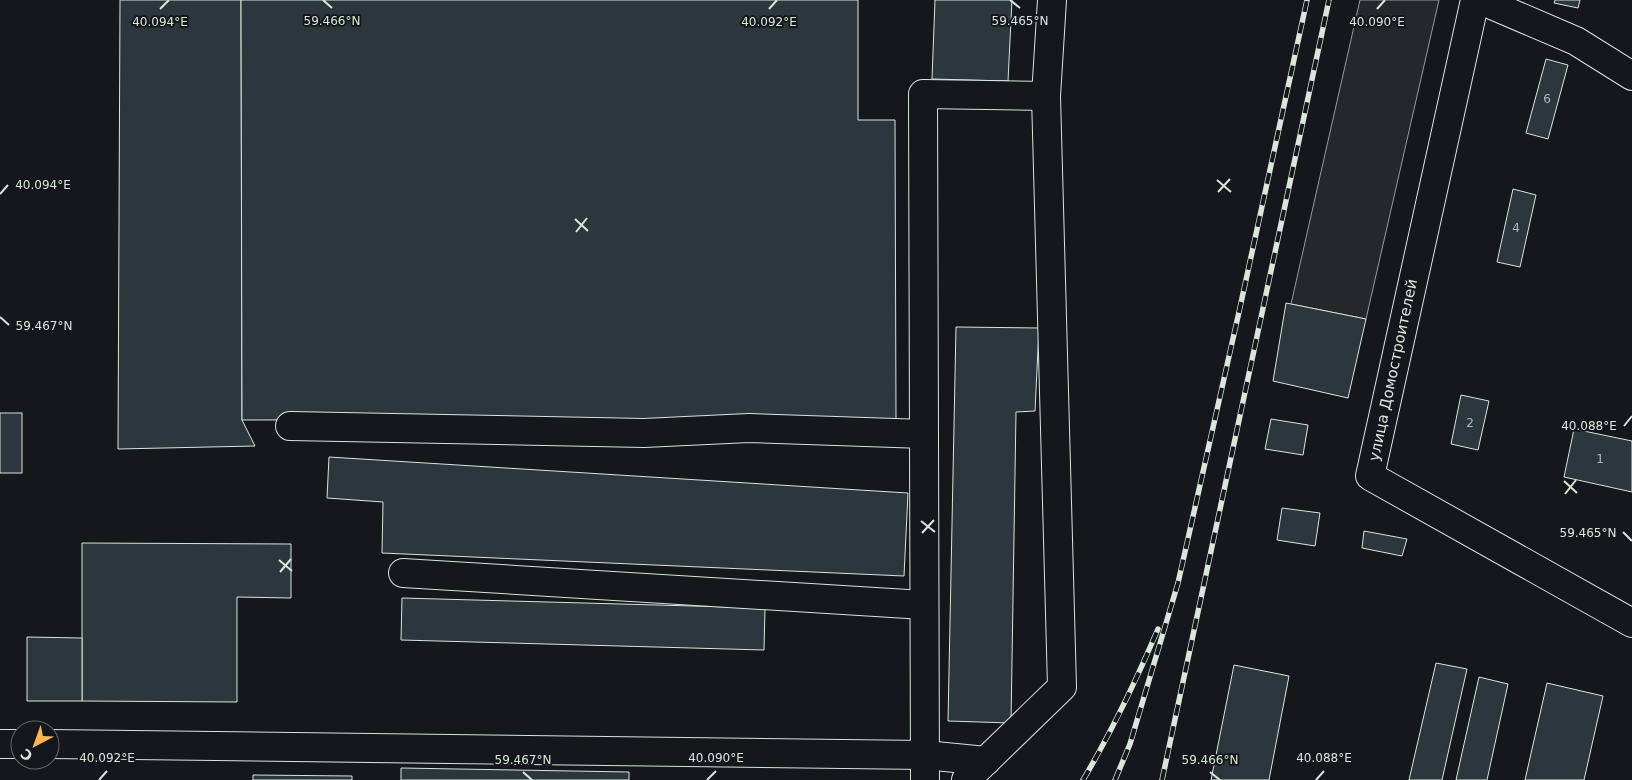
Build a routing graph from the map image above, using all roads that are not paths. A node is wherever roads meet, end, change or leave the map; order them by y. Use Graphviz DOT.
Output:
graph roads {
  1 [pos="1052,0"];
  2 [pos="1475,0"];
  3 [pos="1480,0"];
  4 [pos="1632,76"];
  5 [pos="1046,96"];
  6 [pos="290,426"];
  7 [pos="924,434"];
  8 [pos="403,574"];
  9 [pos="924,605"];
  10 [pos="1632,622"];
  11 [pos="60,744"];
  12 [pos="986,760"];
  13 [pos="925,767"];
  14 [pos="966,780"];
  1 -- 5 [label="street"];
  2 -- 10 [label="street, улица Домостроителей"];
  3 -- 4 [label="street"];
  5 -- 7 [label="street"];
  5 -- 12 [label="street"];
  6 -- 7 [label="street"];
  7 -- 9 [label="street"];
  8 -- 9 [label="street"];
  9 -- 13 [label="street"];
  11 -- 13 [label="street"];
  12 -- 13 [label="street"];
  12 -- 14 [label="street"];
}
